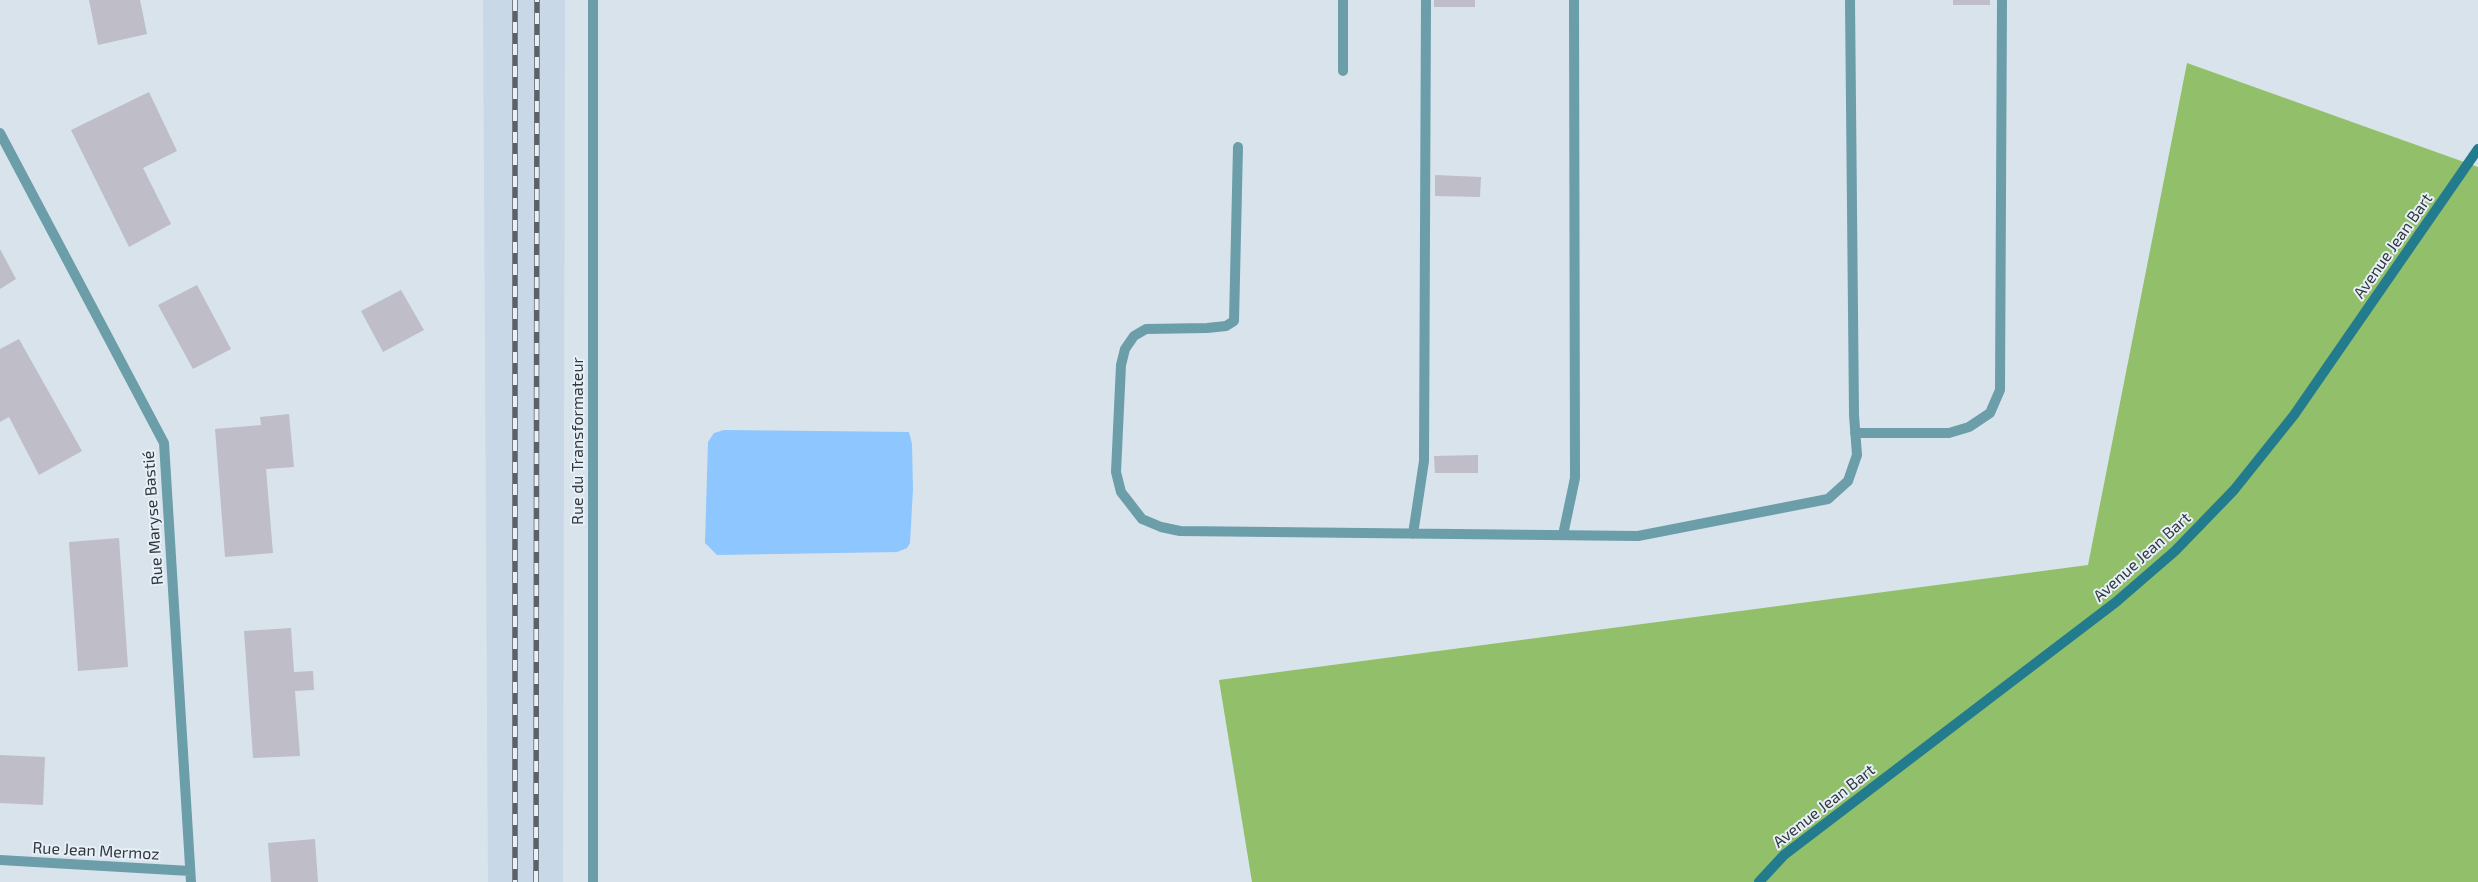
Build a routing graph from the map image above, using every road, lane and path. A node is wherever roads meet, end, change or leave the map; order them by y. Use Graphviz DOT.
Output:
graph roads {
  1 [pos="593,0"];
  2 [pos="1343,0"];
  3 [pos="1426,0"];
  4 [pos="1574,0"];
  5 [pos="1850,0"];
  6 [pos="2002,0"];
  7 [pos="1343,71"];
  8 [pos="0,133"];
  9 [pos="1238,147"];
  10 [pos="2478,149"];
  11 [pos="1855,433"];
  12 [pos="1413,534"];
  13 [pos="1563,535"];
  14 [pos="0,860"];
  15 [pos="190,877"];
  16 [pos="593,882"];
  17 [pos="1759,882"];
  1 -- 16 [label="street, Rue du Transformateur"];
  2 -- 7 [label="street"];
  3 -- 12 [label="street"];
  4 -- 13 [label="street"];
  5 -- 11 [label="street"];
  6 -- 11 [label="street"];
  8 -- 15 [label="street, Rue Maryse Bastié"];
  9 -- 12 [label="street"];
  10 -- 17 [label="street, Avenue Jean Bart"];
  11 -- 13 [label="street"];
  12 -- 13 [label="street"];
  14 -- 15 [label="street, Rue Jean Mermoz"];
}
